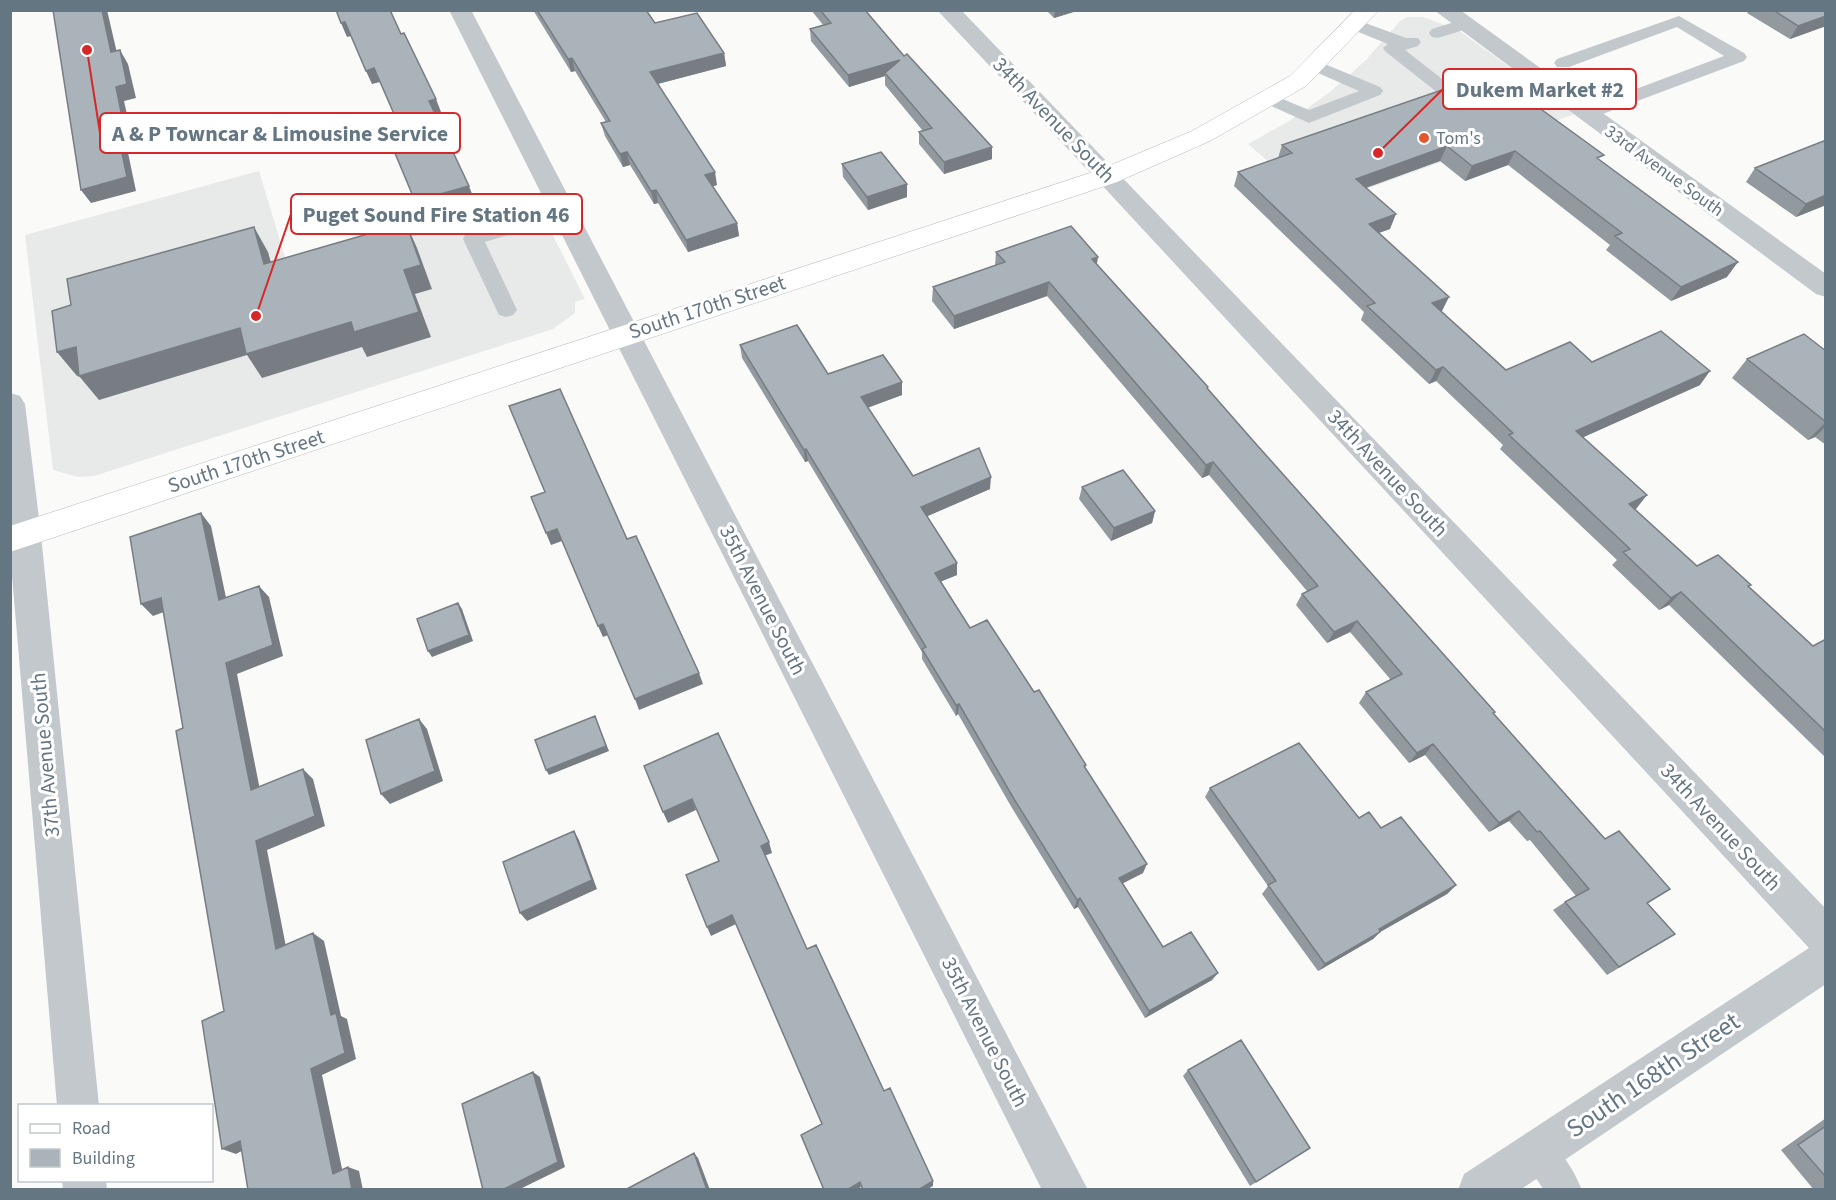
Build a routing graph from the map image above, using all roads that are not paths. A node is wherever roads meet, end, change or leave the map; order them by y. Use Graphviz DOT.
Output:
graph roads {
  1 [pos="460,10"];
  2 [pos="948,10"];
  3 [pos="1363,18"];
  4 [pos="1449,23"];
  5 [pos="1563,63"];
  6 [pos="1315,64"];
  7 [pos="1449,93"];
  8 [pos="1268,98"];
  9 [pos="1587,114"];
  10 [pos="1108,176"];
  11 [pos="563,212"];
  12 [pos="1826,259"];
  13 [pos="1798,270"];
  14 [pos="1826,288"];
  15 [pos="506,310"];
  16 [pos="626,334"];
  17 [pos="10,404"];
  18 [pos="18,537"];
  19 [pos="1826,938"];
  20 [pos="1826,960"];
  21 [pos="78,1104"];
  22 [pos="1538,1152"];
  23 [pos="1066,1190"];
  24 [pos="1480,1190"];
  25 [pos="1566,1190"];
  1 -- 11 [label="street, 35th Avenue South"];
  2 -- 10 [label="street, 34th Avenue South"];
  3 -- 6 [label="street, South 170th Street"];
  3 -- 7 [label="lane"];
  4 -- 9 [label="street, 33rd Avenue South"];
  5 -- 9 [label="lane"];
  6 -- 8 [label="street, South 170th Street"];
  6 -- 8 [label="lane"];
  8 -- 10 [label="street, South 170th Street"];
  9 -- 13 [label="street, 33rd Avenue South"];
  10 -- 16 [label="street, South 170th Street"];
  10 -- 19 [label="street, 34th Avenue South"];
  11 -- 15 [label="lane"];
  11 -- 16 [label="street, 35th Avenue South"];
  12 -- 13 [label="street"];
  13 -- 14 [label="street, 33rd Avenue South"];
  16 -- 18 [label="street, South 170th Street"];
  16 -- 23 [label="street, 35th Avenue South"];
  17 -- 18 [label="street, 37th Avenue South"];
  18 -- 21 [label="street, 37th Avenue South"];
  20 -- 22 [label="street, South 168th Street"];
  22 -- 24 [label="street, South 168th Street"];
  22 -- 25 [label="lane"];
}
